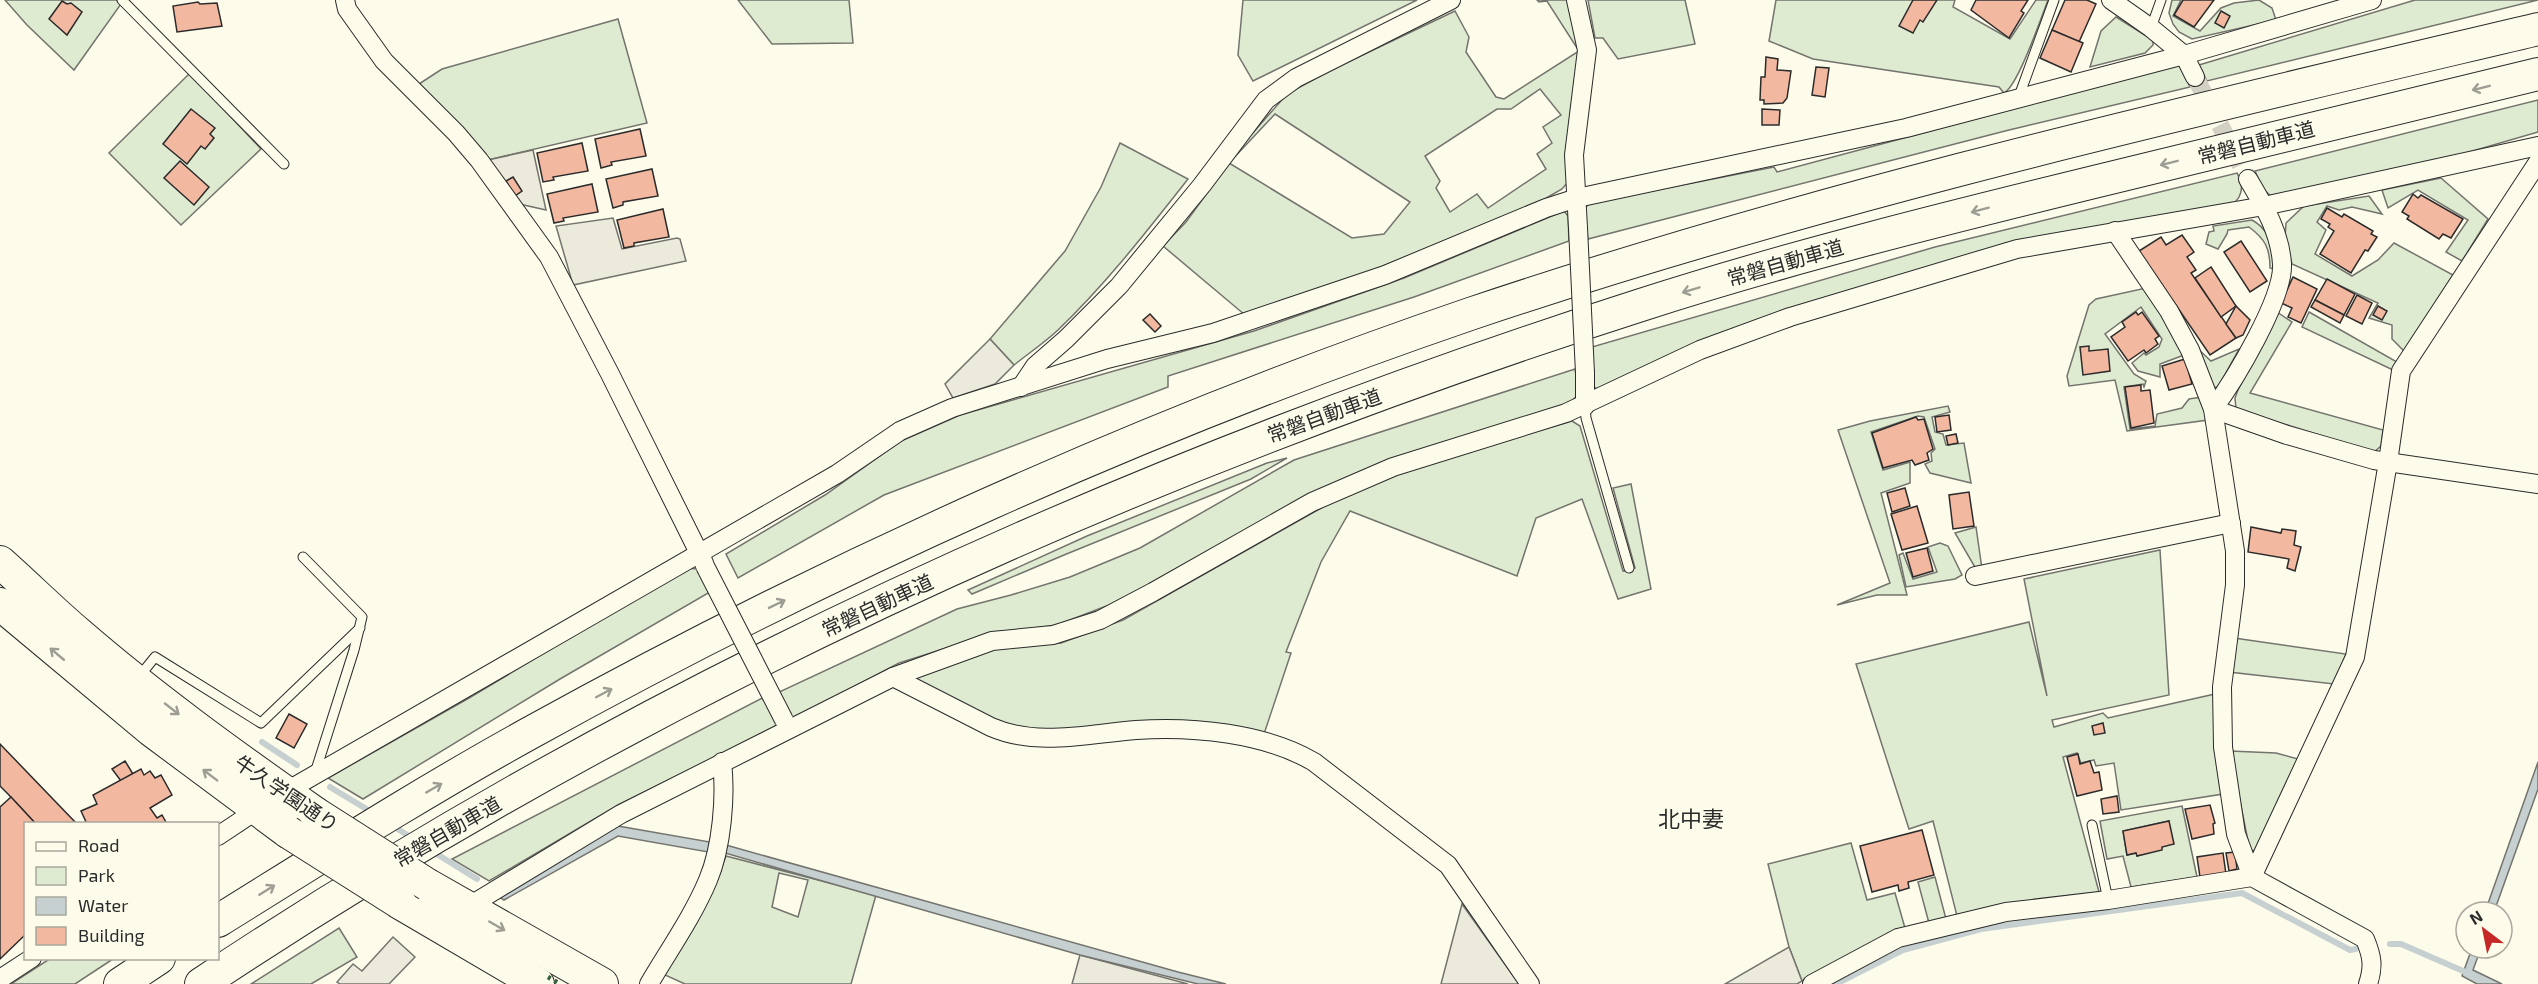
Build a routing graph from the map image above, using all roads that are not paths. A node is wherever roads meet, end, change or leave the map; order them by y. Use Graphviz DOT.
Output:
graph roads {
  1 [pos="122,0"];
  2 [pos="345,0"];
  3 [pos="1451,0"];
  4 [pos="1576,0"];
  5 [pos="2054,0"];
  6 [pos="2112,0"];
  7 [pos="2161,0"];
  8 [pos="2372,0"];
  9 [pos="2151,28"];
  10 [pos="2538,29"];
  11 [pos="2184,56"];
  12 [pos="2538,74"];
  13 [pos="2195,77"];
  14 [pos="2018,99"];
  15 [pos="2538,146"];
  16 [pos="2538,162"];
  17 [pos="284,164"];
  18 [pos="2248,179"];
  19 [pos="1577,198"];
  20 [pos="2264,206"];
  21 [pos="2115,231"];
  22 [pos="1021,387"];
  23 [pos="1585,406"];
  24 [pos="2213,409"];
  25 [pos="2388,462"];
  26 [pos="2538,484"];
  27 [pos="2231,523"];
  28 [pos="303,557"];
  29 [pos="702,559"];
  30 [pos="0,562"];
  31 [pos="1629,568"];
  32 [pos="1975,576"];
  33 [pos="0,604"];
  34 [pos="360,628"];
  35 [pos="893,677"];
  36 [pos="136,680"];
  37 [pos="787,724"];
  38 [pos="722,762"];
  39 [pos="315,773"];
  40 [pos="285,792"];
  41 [pos="257,810"];
  42 [pos="2092,825"];
  43 [pos="219,835"];
  44 [pos="2252,877"];
  45 [pos="2108,900"];
  46 [pos="466,908"];
  47 [pos="219,920"];
  48 [pos="29,960"];
  49 [pos="156,960"];
  50 [pos="0,980"];
  51 [pos="120,984"];
  52 [pos="201,984"];
  53 [pos="538,984"];
  54 [pos="602,984"];
  55 [pos="649,984"];
  56 [pos="1530,984"];
  57 [pos="1812,984"];
  58 [pos="2368,984"];
  1 -- 17 [label="lane"];
  2 -- 29 [label="street"];
  3 -- 22 [label="street"];
  4 -- 19 [label="street"];
  5 -- 14 [label="lane"];
  6 -- 9 [label="street"];
  7 -- 9 [label="lane"];
  8 -- 11 [label="street"];
  9 -- 11 [label="street"];
  47 -- 10 [label="highway, one-way"];
  11 -- 13 [label="street"];
  11 -- 14 [label="street"];
  12 -- 52 [label="highway, 常磐自動車道, one-way"];
  14 -- 19 [label="street"];
  15 -- 20 [label="street"];
  16 -- 25 [label="street"];
  18 -- 20 [label="street"];
  19 -- 22 [label="street"];
  19 -- 23 [label="street, bridge"];
  20 -- 21 [label="street"];
  20 -- 24 [label="street"];
  21 -- 23 [label="street"];
  21 -- 24 [label="street"];
  22 -- 29 [label="street"];
  23 -- 31 [label="lane"];
  23 -- 35 [label="street"];
  24 -- 25 [label="street"];
  24 -- 27 [label="street"];
  25 -- 26 [label="street"];
  25 -- 44 [label="street"];
  27 -- 32 [label="street"];
  27 -- 44 [label="street"];
  28 -- 34 [label="lane"];
  29 -- 37 [label="street, bridge"];
  29 -- 39 [label="street"];
  30 -- 36 [label="highway, 牛久学園通り"];
  41 -- 33 [label="highway, 牛久学園通り, one-way"];
  34 -- 36 [label="lane"];
  34 -- 39 [label="lane"];
  35 -- 37 [label="street"];
  35 -- 56 [label="street"];
  36 -- 40 [label="highway, 牛久学園通り, one-way"];
  37 -- 38 [label="street"];
  38 -- 46 [label="street"];
  38 -- 55 [label="street"];
  39 -- 40 [label="street"];
  40 -- 46 [label="highway, 牛久学園通り, bridge"];
  41 -- 43 [label="street"];
  41 -- 53 [label="highway, 牛久学園通り, bridge"];
  42 -- 45 [label="lane"];
  44 -- 45 [label="street"];
  44 -- 58 [label="street"];
  45 -- 57 [label="street"];
  46 -- 54 [label="highway, 牛久学園通り, one-way"];
  48 -- 50 [label="street"];
  49 -- 51 [label="highway"];
}
